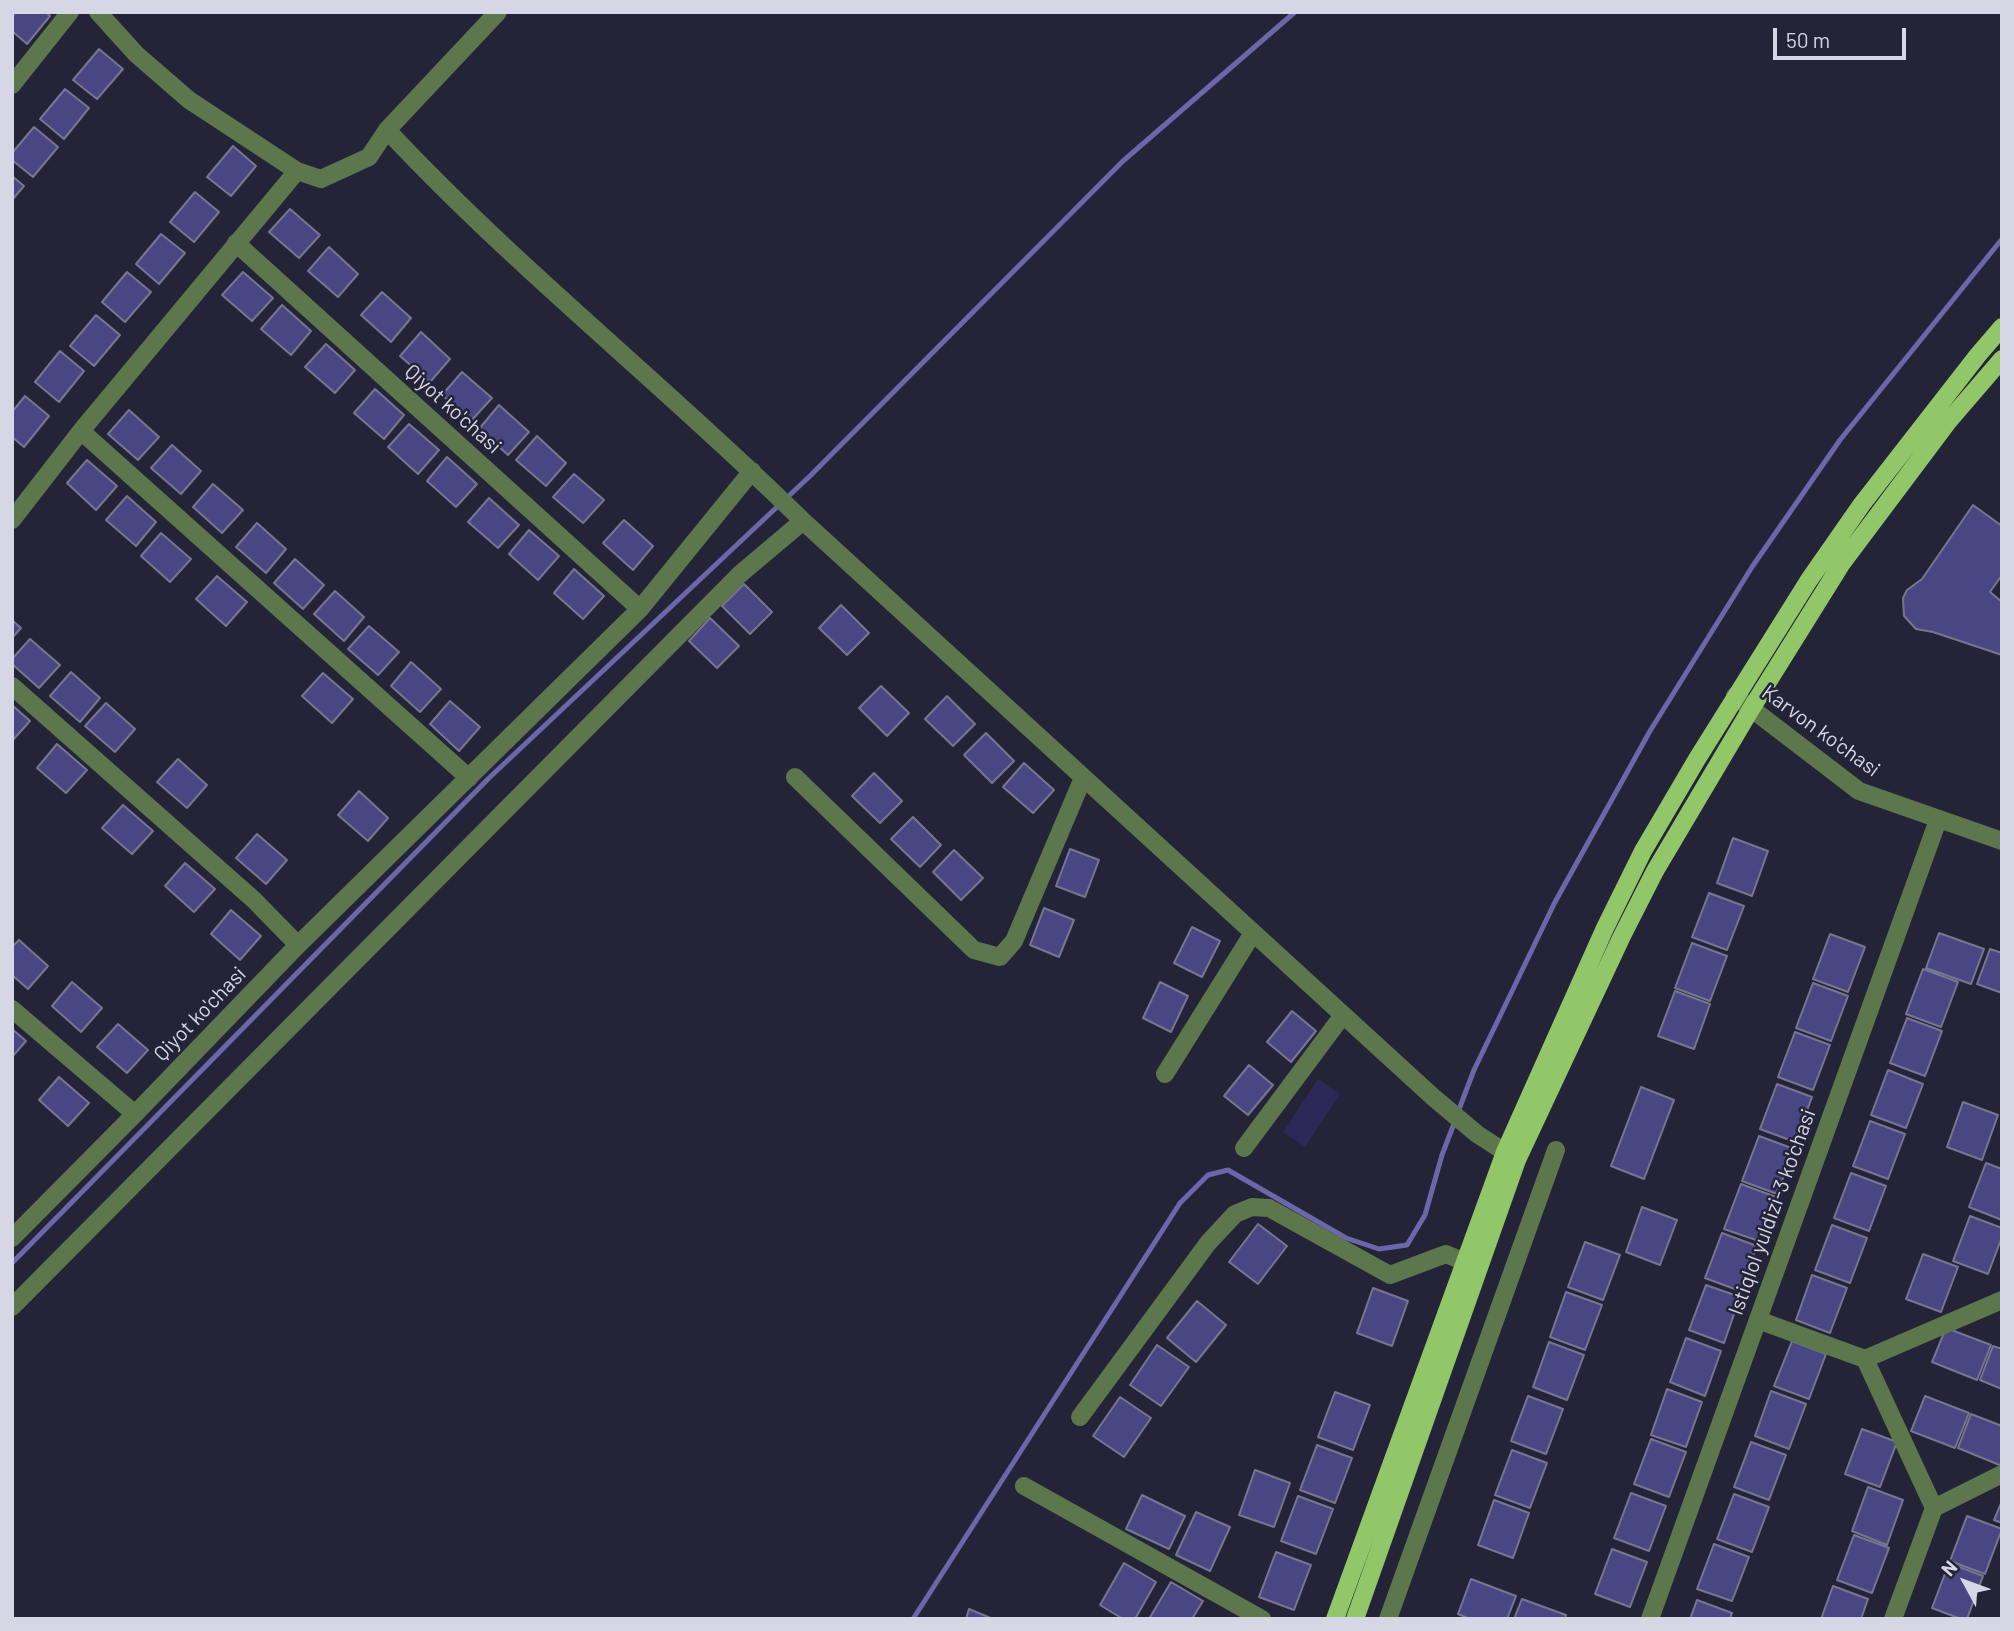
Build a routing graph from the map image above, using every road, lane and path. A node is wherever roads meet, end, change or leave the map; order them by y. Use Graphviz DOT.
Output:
graph roads {
  1 [pos="70,12"];
  2 [pos="98,12"];
  3 [pos="498,12"];
  4 [pos="12,85"];
  5 [pos="387,130"];
  6 [pos="297,172"];
  7 [pos="236,243"];
  8 [pos="2002,327"];
  9 [pos="2002,359"];
  10 [pos="81,431"];
  11 [pos="752,471"];
  12 [pos="12,520"];
  13 [pos="803,521"];
  14 [pos="640,609"];
  15 [pos="12,686"];
  16 [pos="1735,696"];
  17 [pos="1751,709"];
  18 [pos="795,777"];
  19 [pos="469,778"];
  20 [pos="1083,778"];
  21 [pos="1938,820"];
  22 [pos="2002,841"];
  23 [pos="1253,933"];
  24 [pos="298,945"];
  25 [pos="12,1009"];
  26 [pos="1343,1015"];
  27 [pos="1165,1074"];
  28 [pos="135,1114"];
  29 [pos="1244,1148"];
  30 [pos="1556,1150"];
  31 [pos="1511,1156"];
  32 [pos="12,1238"];
  33 [pos="1465,1262"];
  34 [pos="2002,1300"];
  35 [pos="12,1307"];
  36 [pos="1758,1320"];
  37 [pos="1865,1359"];
  38 [pos="1080,1417"];
  39 [pos="2002,1474"];
  40 [pos="1024,1486"];
  41 [pos="1934,1508"];
  42 [pos="1356,1618"];
  43 [pos="1262,1619"];
  44 [pos="1335,1619"];
  45 [pos="1388,1619"];
  46 [pos="1650,1619"];
  47 [pos="1893,1619"];
  1 -- 4 [label="street"];
  2 -- 6 [label="street"];
  3 -- 5 [label="street"];
  5 -- 6 [label="street"];
  5 -- 11 [label="street"];
  6 -- 7 [label="street"];
  7 -- 10 [label="street"];
  7 -- 14 [label="street, Qiyot ko'chasi"];
  8 -- 16 [label="main road"];
  9 -- 17 [label="main road"];
  10 -- 12 [label="street"];
  10 -- 19 [label="street"];
  11 -- 13 [label="street"];
  11 -- 14 [label="street, Qiyot ko'chasi"];
  13 -- 20 [label="street"];
  13 -- 35 [label="street"];
  14 -- 19 [label="street, Qiyot ko'chasi"];
  15 -- 24 [label="street"];
  16 -- 17 [label="street, Karvon ko'chasi"];
  16 -- 31 [label="main road"];
  17 -- 21 [label="street, Karvon ko'chasi"];
  17 -- 31 [label="main road"];
  18 -- 20 [label="street"];
  19 -- 24 [label="street, Qiyot ko'chasi"];
  20 -- 23 [label="street"];
  21 -- 22 [label="street, Karvon ko'chasi"];
  21 -- 36 [label="street, Istiqlol yuldizi-3 ko'chasi"];
  23 -- 26 [label="street"];
  23 -- 27 [label="street"];
  24 -- 28 [label="street, Qiyot ko'chasi"];
  25 -- 28 [label="street"];
  26 -- 29 [label="street"];
  26 -- 31 [label="street"];
  28 -- 32 [label="street, Qiyot ko'chasi"];
  30 -- 45 [label="street"];
  31 -- 33 [label="main road"];
  31 -- 42 [label="main road"];
  33 -- 38 [label="street"];
  33 -- 44 [label="main road"];
  34 -- 37 [label="street"];
  36 -- 37 [label="street"];
  36 -- 46 [label="street, Istiqlol yuldizi-3 ko'chasi"];
  37 -- 41 [label="street"];
  39 -- 41 [label="street"];
  40 -- 43 [label="street"];
  41 -- 47 [label="street"];
}
